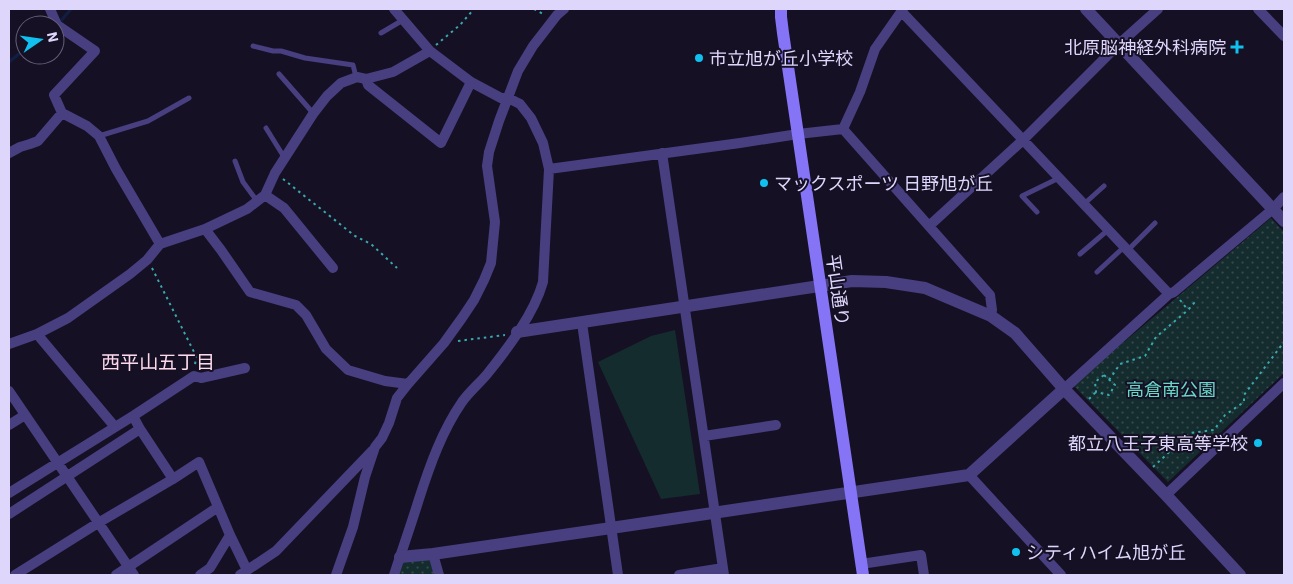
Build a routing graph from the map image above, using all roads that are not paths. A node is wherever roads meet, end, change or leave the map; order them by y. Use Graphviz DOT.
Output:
graph roads {
  1 [pos="50,9"];
  2 [pos="394,9"];
  3 [pos="564,9"];
  4 [pos="781,9"];
  5 [pos="1086,9"];
  6 [pos="1158,9"];
  7 [pos="1258,9"];
  8 [pos="902,10"];
  9 [pos="403,20"];
  10 [pos="380,33"];
  11 [pos="1284,36"];
  12 [pos="1119,44"];
  13 [pos="253,46"];
  14 [pos="430,51"];
  15 [pos="278,74"];
  16 [pos="362,78"];
  17 [pos="471,82"];
  18 [pos="189,98"];
  19 [pos="508,98"];
  20 [pos="62,113"];
  21 [pos="313,114"];
  22 [pos="266,128"];
  23 [pos="843,130"];
  24 [pos="798,134"];
  25 [pos="99,136"];
  26 [pos="1023,140"];
  27 [pos="662,152"];
  28 [pos="9,153"];
  29 [pos="285,158"];
  30 [pos="235,161"];
  31 [pos="549,169"];
  32 [pos="1059,178"];
  33 [pos="1104,186"];
  34 [pos="1284,197"];
  35 [pos="261,198"];
  36 [pos="1084,204"];
  37 [pos="1272,209"];
  38 [pos="1036,212"];
  39 [pos="1284,221"];
  40 [pos="1155,223"];
  41 [pos="929,226"];
  42 [pos="205,229"];
  43 [pos="1108,229"];
  44 [pos="160,244"];
  45 [pos="1126,248"];
  46 [pos="1080,254"];
  47 [pos="333,268"];
  48 [pos="1097,272"];
  49 [pos="820,286"];
  50 [pos="1172,293"];
  51 [pos="686,306"];
  52 [pos="991,316"];
  53 [pos="582,322"];
  54 [pos="518,332"];
  55 [pos="37,334"];
  56 [pos="9,344"];
  57 [pos="246,368"];
  58 [pos="1284,383"];
  59 [pos="408,384"];
  60 [pos="1064,388"];
  61 [pos="9,392"];
  62 [pos="25,415"];
  63 [pos="133,416"];
  64 [pos="9,425"];
  65 [pos="776,425"];
  66 [pos="115,427"];
  67 [pos="140,428"];
  68 [pos="704,436"];
  69 [pos="375,447"];
  70 [pos="57,462"];
  71 [pos="969,475"];
  72 [pos="67,477"];
  73 [pos="173,478"];
  74 [pos="9,492"];
  75 [pos="850,492"];
  76 [pos="1166,495"];
  77 [pos="218,507"];
  78 [pos="716,512"];
  79 [pos="9,514"];
  80 [pos="98,522"];
  81 [pos="610,528"];
  82 [pos="230,535"];
  83 [pos="433,554"];
  84 [pos="400,557"];
  85 [pos="862,570"];
  86 [pos="131,571"];
  87 [pos="724,572"];
  88 [pos="243,573"];
  89 [pos="15,575"];
  90 [pos="116,575"];
  91 [pos="200,575"];
  92 [pos="336,575"];
  93 [pos="394,575"];
  94 [pos="439,575"];
  95 [pos="618,575"];
  96 [pos="679,575"];
  97 [pos="924,575"];
  98 [pos="1061,575"];
  99 [pos="1240,575"];
  1 -- 20 [label="street"];
  2 -- 9 [label="street"];
  3 -- 19 [label="street"];
  4 -- 24 [label="main road, 平山通り"];
  5 -- 12 [label="street"];
  6 -- 12 [label="street"];
  7 -- 11 [label="street"];
  8 -- 23 [label="street"];
  8 -- 26 [label="street"];
  9 -- 10 [label="lane"];
  9 -- 14 [label="street"];
  12 -- 26 [label="street"];
  12 -- 37 [label="street"];
  13 -- 16 [label="lane"];
  14 -- 16 [label="street"];
  14 -- 17 [label="street"];
  15 -- 21 [label="lane"];
  16 -- 17 [label="street"];
  16 -- 21 [label="street"];
  17 -- 19 [label="street"];
  18 -- 25 [label="lane"];
  19 -- 31 [label="street"];
  19 -- 59 [label="street"];
  20 -- 25 [label="street"];
  20 -- 28 [label="street"];
  21 -- 29 [label="street"];
  22 -- 29 [label="lane"];
  23 -- 24 [label="street"];
  23 -- 41 [label="street"];
  24 -- 27 [label="street"];
  24 -- 49 [label="main road, 平山通り"];
  25 -- 44 [label="street"];
  26 -- 32 [label="street"];
  26 -- 41 [label="street"];
  27 -- 31 [label="street"];
  27 -- 51 [label="street"];
  29 -- 35 [label="street"];
  30 -- 35 [label="lane"];
  31 -- 54 [label="street"];
  32 -- 36 [label="street"];
  32 -- 38 [label="lane"];
  33 -- 36 [label="lane"];
  34 -- 37 [label="street"];
  35 -- 42 [label="street"];
  35 -- 47 [label="street"];
  36 -- 43 [label="street"];
  37 -- 39 [label="street"];
  37 -- 50 [label="street"];
  40 -- 45 [label="lane"];
  41 -- 52 [label="street"];
  42 -- 44 [label="street"];
  42 -- 59 [label="street"];
  43 -- 45 [label="street"];
  43 -- 46 [label="lane"];
  44 -- 55 [label="street"];
  45 -- 48 [label="lane"];
  45 -- 50 [label="street"];
  49 -- 51 [label="street"];
  49 -- 52 [label="street"];
  49 -- 75 [label="main road, 平山通り"];
  50 -- 60 [label="street"];
  51 -- 53 [label="street"];
  51 -- 68 [label="street"];
  52 -- 60 [label="street"];
  53 -- 54 [label="street"];
  53 -- 81 [label="street"];
  54 -- 84 [label="street"];
  55 -- 56 [label="street"];
  55 -- 66 [label="street"];
  57 -- 63 [label="street"];
  58 -- 76 [label="street"];
  59 -- 69 [label="street"];
  60 -- 71 [label="street"];
  60 -- 76 [label="street"];
  61 -- 62 [label="street"];
  62 -- 64 [label="street"];
  62 -- 70 [label="street"];
  63 -- 66 [label="street"];
  63 -- 67 [label="street"];
  65 -- 68 [label="street"];
  66 -- 70 [label="street"];
  67 -- 72 [label="street"];
  67 -- 73 [label="street"];
  68 -- 78 [label="street"];
  69 -- 88 [label="street"];
  69 -- 92 [label="street"];
  70 -- 72 [label="street"];
  70 -- 74 [label="street"];
  71 -- 75 [label="street"];
  71 -- 98 [label="street"];
  72 -- 79 [label="street"];
  72 -- 80 [label="street"];
  73 -- 77 [label="street"];
  73 -- 80 [label="street"];
  75 -- 78 [label="street"];
  75 -- 85 [label="main road, 平山通り"];
  76 -- 99 [label="street"];
  77 -- 82 [label="street"];
  77 -- 86 [label="street"];
  78 -- 81 [label="street"];
  78 -- 87 [label="street"];
  80 -- 86 [label="street"];
  80 -- 89 [label="street"];
  81 -- 83 [label="street"];
  81 -- 95 [label="street"];
  82 -- 88 [label="street"];
  82 -- 91 [label="street"];
  83 -- 84 [label="street"];
  83 -- 94 [label="street"];
  84 -- 93 [label="street"];
  85 -- 97 [label="street"];
  86 -- 90 [label="street"];
  87 -- 96 [label="street"];
}
